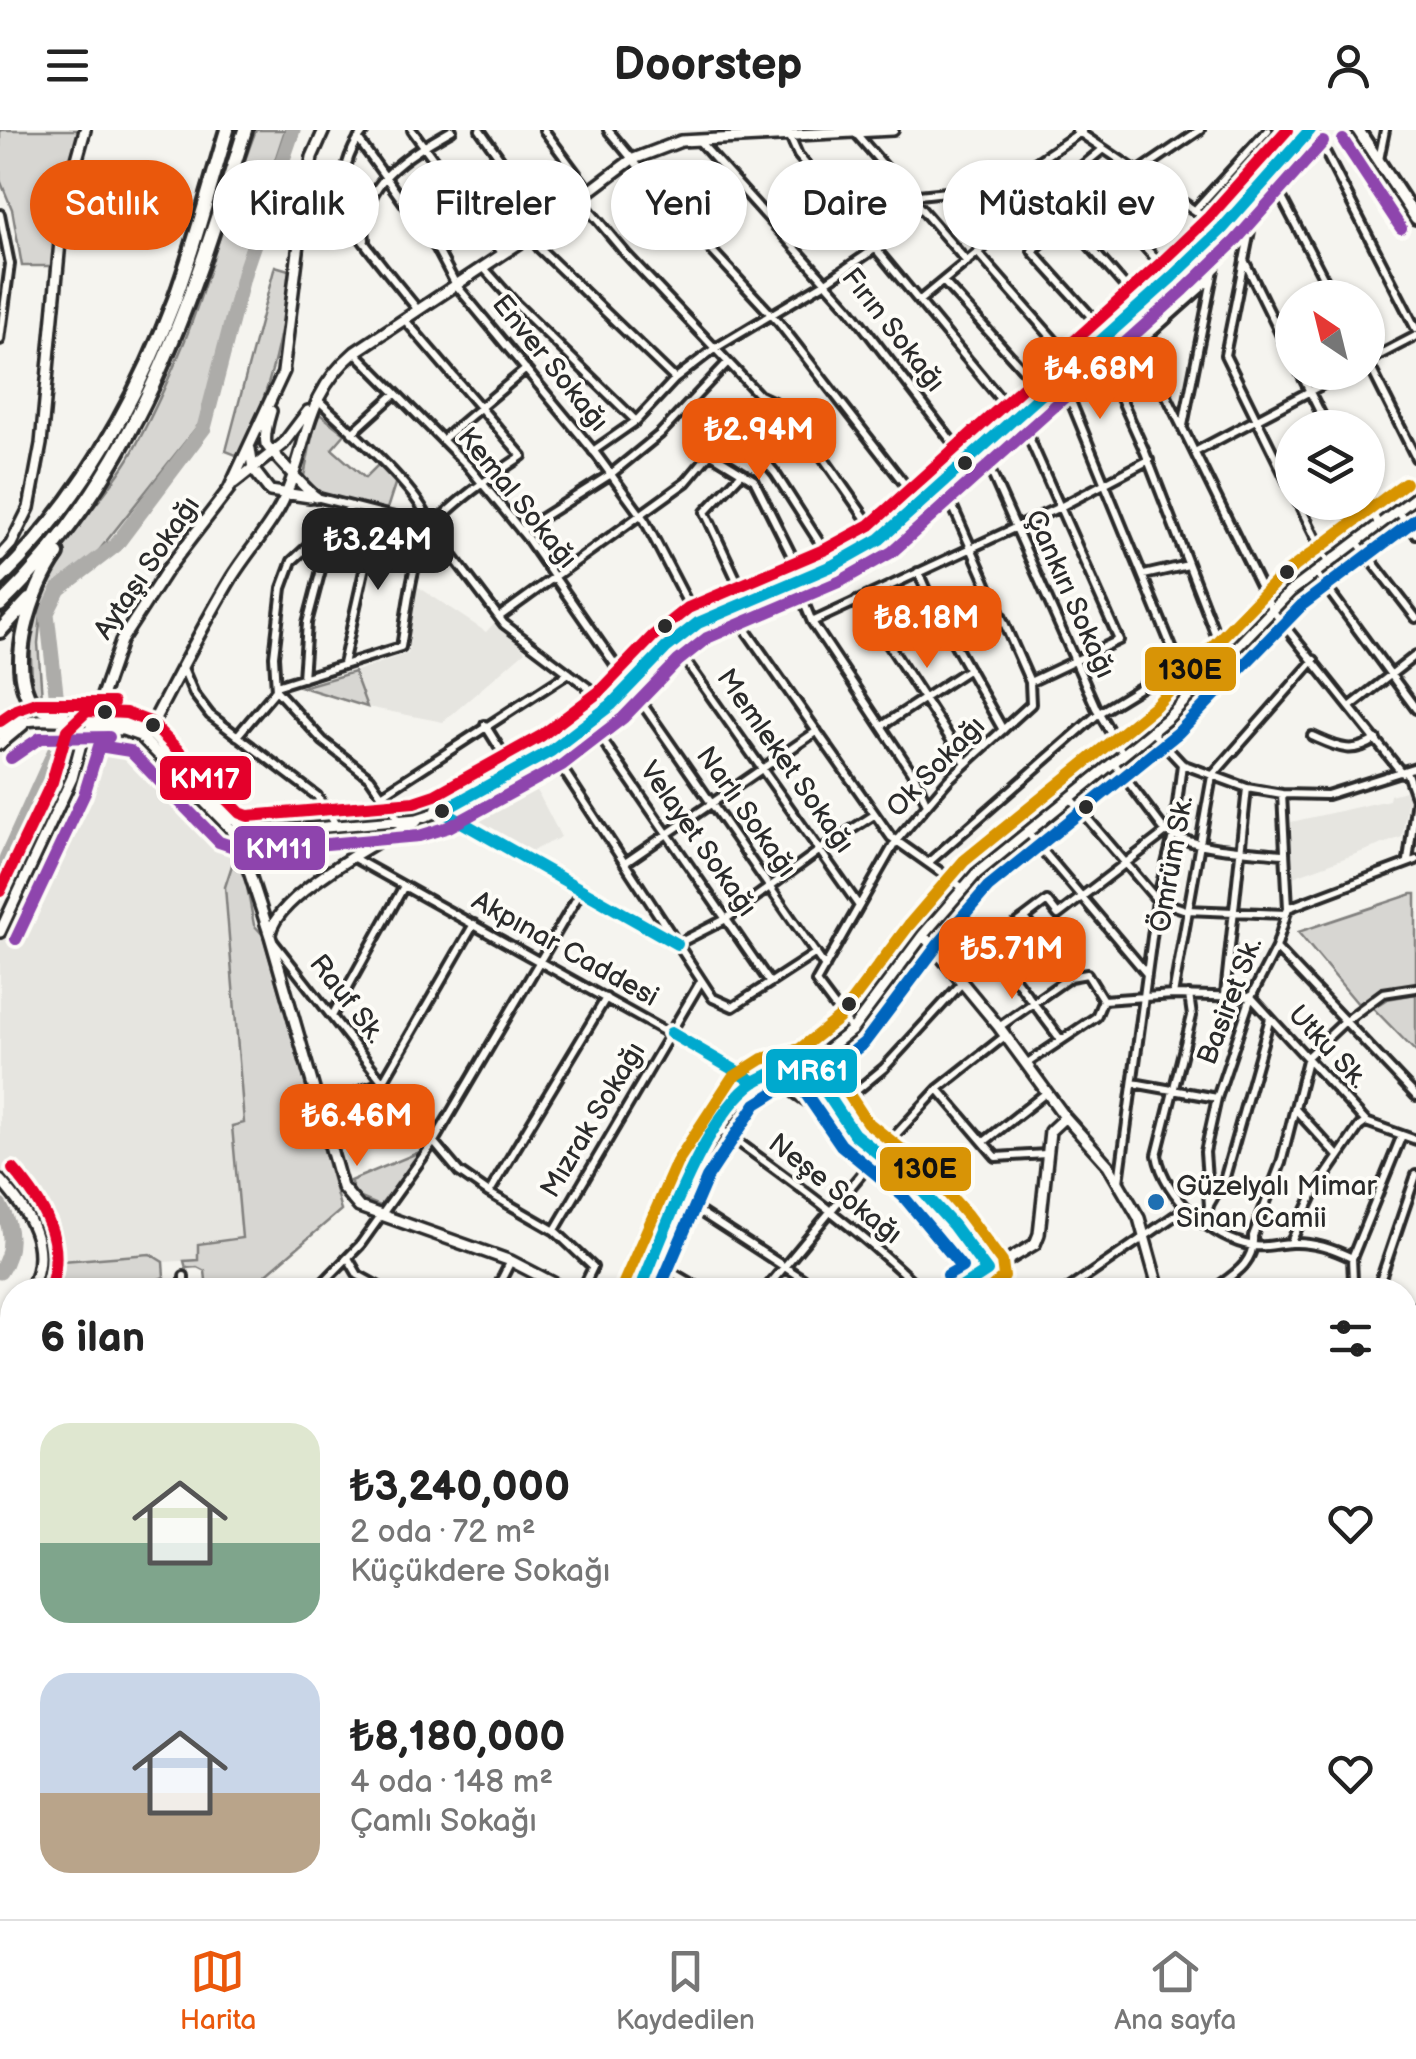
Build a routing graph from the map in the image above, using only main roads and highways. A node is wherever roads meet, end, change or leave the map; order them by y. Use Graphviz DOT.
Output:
graph roads {
  1 [pos="228,130"];
  2 [pos="245,130"];
  3 [pos="1358,130"];
  4 [pos="1414,216"];
  5 [pos="124,440"];
  6 [pos="0,579"];
  7 [pos="36,588"];
  8 [pos="0,605"];
  9 [pos="0,630"];
  10 [pos="76,721"];
  1 -- 6 [label="highway"];
  2 -- 5 [label="highway"];
  3 -- 4 [label="main road"];
  5 -- 7 [label="highway"];
  5 -- 8 [label="highway"];
  7 -- 9 [label="highway"];
  7 -- 10 [label="highway"];
}
